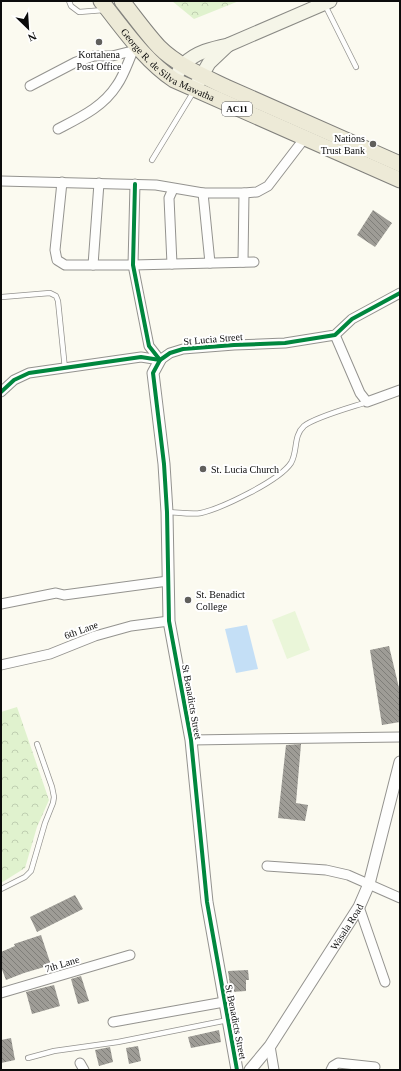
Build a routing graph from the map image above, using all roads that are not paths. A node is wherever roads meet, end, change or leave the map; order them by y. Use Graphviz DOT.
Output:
graph roads {
  1 [pos="69,1"];
  2 [pos="122,1"];
  3 [pos="327,2"];
  4 [pos="104,5"];
  5 [pos="228,45"];
  6 [pos="137,50"];
  7 [pos="183,64"];
  8 [pos="356,67"];
  9 [pos="202,75"];
  10 [pos="174,80"];
  11 [pos="30,86"];
  12 [pos="195,90"];
  13 [pos="58,129"];
  14 [pos="304,139"];
  15 [pos="152,160"];
  16 [pos="400,164"];
  17 [pos="400,180"];
  18 [pos="1,181"];
  19 [pos="62,182"];
  20 [pos="100,183"];
  21 [pos="135,184"];
  22 [pos="173,188"];
  23 [pos="203,193"];
  24 [pos="244,193"];
  25 [pos="243,262"];
  26 [pos="254,262"];
  27 [pos="172,264"];
  28 [pos="210,264"];
  29 [pos="93,265"];
  30 [pos="133,265"];
  31 [pos="400,293"];
  32 [pos="2,298"];
  33 [pos="335,335"];
  34 [pos="160,360"];
  35 [pos="65,369"];
  36 [pos="400,390"];
  37 [pos="1,392"];
  38 [pos="367,402"];
  39 [pos="167,512"];
  40 [pos="168,581"];
  41 [pos="1,604"];
  42 [pos="170,621"];
  43 [pos="1,665"];
  44 [pos="400,736"];
  45 [pos="191,740"];
  46 [pos="37,744"];
  47 [pos="400,762"];
  48 [pos="267,866"];
  49 [pos="369,884"];
  50 [pos="1,889"];
  51 [pos="400,898"];
  52 [pos="359,907"];
  53 [pos="130,955"];
  54 [pos="385,982"];
  55 [pos="1,993"];
  56 [pos="224,1002"];
  57 [pos="228,1020"];
  58 [pos="113,1022"];
  59 [pos="270,1046"];
  60 [pos="28,1058"];
  61 [pos="375,1067"];
  62 [pos="237,1070"];
  63 [pos="250,1070"];
  64 [pos="274,1070"];
  65 [pos="331,1070"];
  1 -- 4 [label="lane"];
  2 -- 7 [label="main road, George R. de Silva Mawatha / AC11"];
  3 -- 5 [label="main road"];
  3 -- 8 [label="lane"];
  4 -- 6 [label="main road, George R. de Silva Mawatha / AC11"];
  5 -- 7 [label="main road"];
  5 -- 9 [label="main road"];
  6 -- 10 [label="main road, George R. de Silva Mawatha / AC11"];
  6 -- 11 [label="street"];
  6 -- 13 [label="street"];
  7 -- 9 [label="main road, George R. de Silva Mawatha / AC11"];
  7 -- 10 [label="main road"];
  9 -- 12 [label="main road"];
  9 -- 16 [label="main road, George R. de Silva Mawatha / AC11"];
  10 -- 12 [label="main road, George R. de Silva Mawatha / AC11"];
  12 -- 14 [label="main road, George R. de Silva Mawatha / AC11"];
  12 -- 15 [label="lane"];
  14 -- 17 [label="main road, George R. de Silva Mawatha / AC11"];
  14 -- 24 [label="street"];
  18 -- 19 [label="street"];
  19 -- 20 [label="street"];
  19 -- 29 [label="street"];
  20 -- 21 [label="street"];
  20 -- 29 [label="street"];
  21 -- 22 [label="street"];
  21 -- 30 [label="street"];
  22 -- 23 [label="street"];
  22 -- 27 [label="street"];
  23 -- 24 [label="street"];
  23 -- 28 [label="street"];
  24 -- 25 [label="street"];
  25 -- 26 [label="street"];
  25 -- 28 [label="street"];
  27 -- 28 [label="street"];
  27 -- 30 [label="street"];
  29 -- 30 [label="street"];
  30 -- 34 [label="street"];
  31 -- 33 [label="street"];
  32 -- 35 [label="lane"];
  33 -- 34 [label="street, St Lucia Street"];
  33 -- 38 [label="street"];
  34 -- 35 [label="street"];
  34 -- 39 [label="street, St Benadicts Street"];
  35 -- 37 [label="street"];
  36 -- 38 [label="street"];
  38 -- 39 [label="lane"];
  39 -- 40 [label="street, St Benadicts Street"];
  40 -- 41 [label="street"];
  40 -- 42 [label="street, St Benadicts Street"];
  42 -- 43 [label="street, 6th Lane"];
  42 -- 45 [label="street, St Benadicts Street"];
  44 -- 45 [label="street"];
  45 -- 56 [label="street, St Benadicts Street"];
  46 -- 50 [label="lane"];
  47 -- 49 [label="street, Wasala Road"];
  48 -- 49 [label="street"];
  49 -- 51 [label="street"];
  49 -- 52 [label="street, Wasala Road"];
  52 -- 54 [label="street"];
  52 -- 59 [label="street, Wasala Road"];
  53 -- 55 [label="street, 7th Lane"];
  56 -- 57 [label="street, St Benadicts Street"];
  56 -- 58 [label="street"];
  57 -- 60 [label="lane"];
  57 -- 62 [label="street, St Benadicts Street"];
  59 -- 63 [label="street, Wasala Road"];
  59 -- 64 [label="street"];
  61 -- 65 [label="street"];
}
